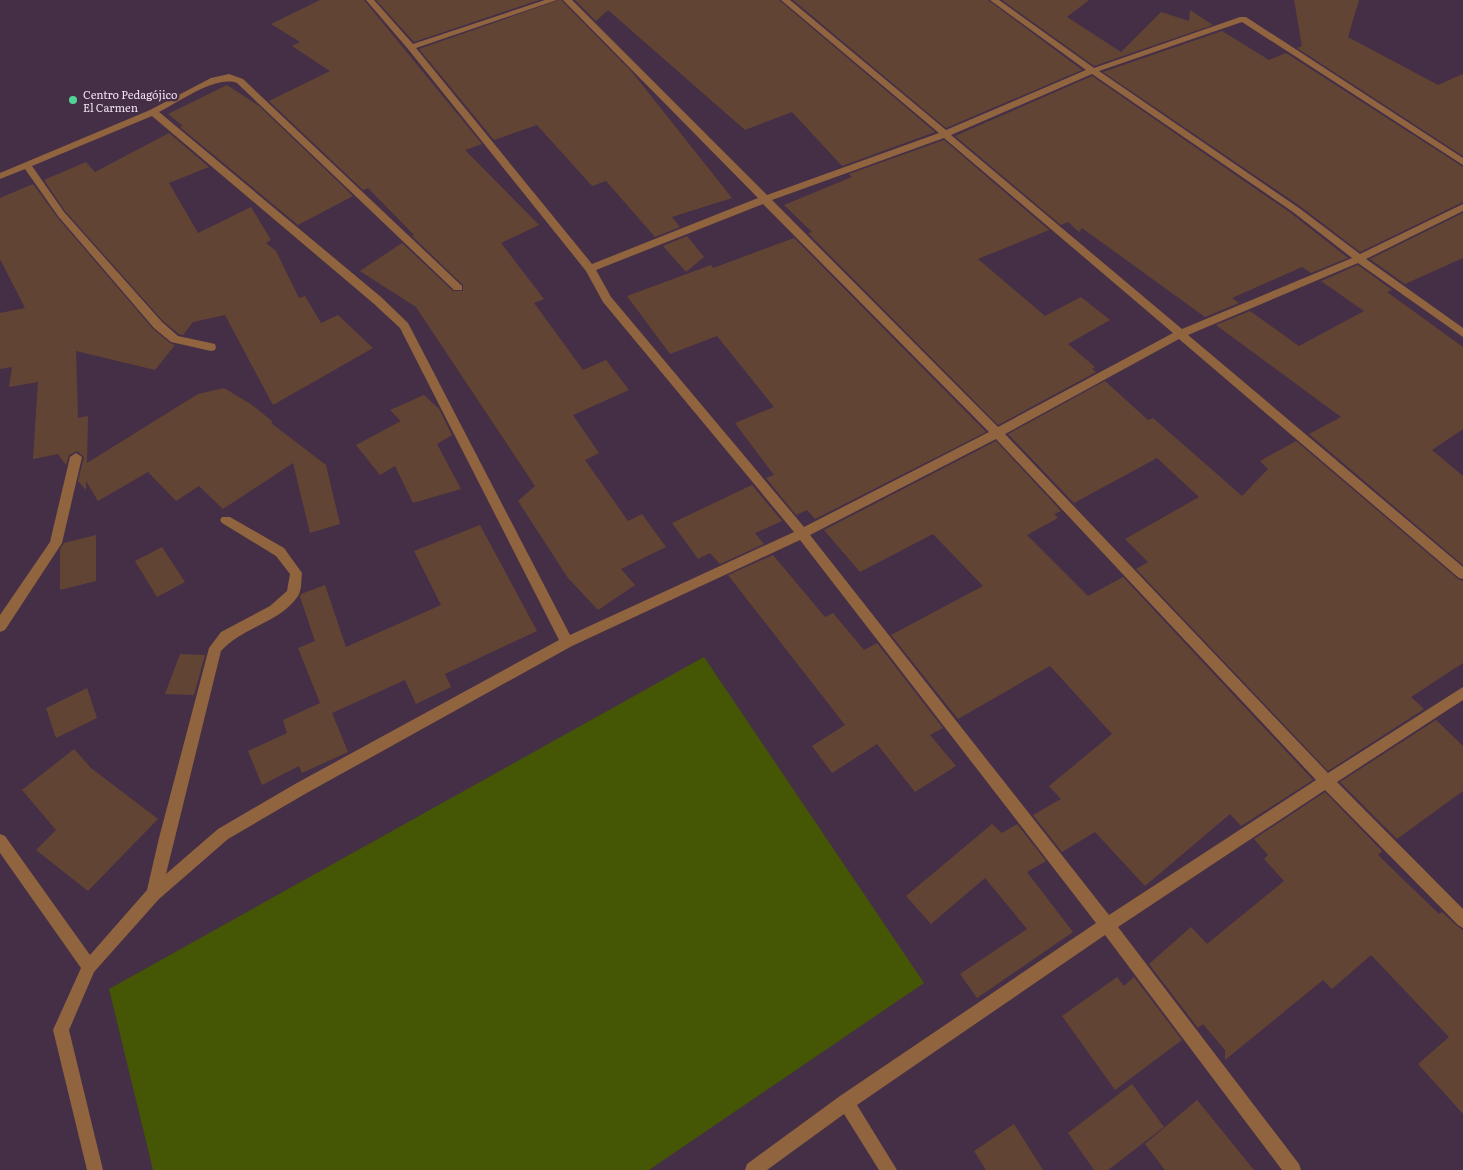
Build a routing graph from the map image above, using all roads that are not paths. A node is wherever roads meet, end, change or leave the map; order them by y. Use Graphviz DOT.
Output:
graph roads {
  1 [pos="370,0"];
  2 [pos="553,0"];
  3 [pos="567,0"];
  4 [pos="785,0"];
  5 [pos="994,0"];
  6 [pos="411,48"];
  7 [pos="1092,70"];
  8 [pos="153,112"];
  9 [pos="945,134"];
  10 [pos="1463,162"];
  11 [pos="27,166"];
  12 [pos="0,176"];
  13 [pos="766,199"];
  14 [pos="1463,207"];
  15 [pos="1359,259"];
  16 [pos="590,269"];
  17 [pos="458,288"];
  18 [pos="1463,333"];
  19 [pos="1180,334"];
  20 [pos="211,347"];
  21 [pos="996,433"];
  22 [pos="76,457"];
  23 [pos="226,520"];
  24 [pos="802,534"];
  25 [pos="1463,574"];
  26 [pos="0,626"];
  27 [pos="567,642"];
  28 [pos="1463,693"];
  29 [pos="1326,781"];
  30 [pos="0,841"];
  31 [pos="154,894"];
  32 [pos="1463,920"];
  33 [pos="1108,926"];
  34 [pos="89,966"];
  35 [pos="846,1102"];
  36 [pos="95,1170"];
  37 [pos="753,1170"];
  38 [pos="889,1170"];
  39 [pos="1293,1170"];
  1 -- 6 [label="street"];
  2 -- 6 [label="street"];
  3 -- 13 [label="street"];
  4 -- 9 [label="street"];
  5 -- 7 [label="street"];
  6 -- 16 [label="street"];
  7 -- 9 [label="street"];
  7 -- 10 [label="street"];
  7 -- 15 [label="street"];
  8 -- 11 [label="street"];
  8 -- 17 [label="street"];
  8 -- 27 [label="street"];
  9 -- 13 [label="street"];
  9 -- 19 [label="street"];
  11 -- 12 [label="street"];
  11 -- 20 [label="street"];
  13 -- 16 [label="street"];
  13 -- 21 [label="street"];
  14 -- 15 [label="street"];
  15 -- 18 [label="street"];
  15 -- 19 [label="street"];
  16 -- 24 [label="street"];
  19 -- 21 [label="street"];
  19 -- 25 [label="street"];
  21 -- 24 [label="street"];
  21 -- 29 [label="street"];
  22 -- 26 [label="street"];
  23 -- 31 [label="street"];
  24 -- 27 [label="street"];
  24 -- 33 [label="street"];
  27 -- 31 [label="street"];
  28 -- 29 [label="street"];
  29 -- 32 [label="street"];
  29 -- 33 [label="street"];
  30 -- 34 [label="street"];
  31 -- 34 [label="street"];
  33 -- 35 [label="street"];
  33 -- 39 [label="street"];
  34 -- 36 [label="street"];
  35 -- 37 [label="street"];
  35 -- 38 [label="street"];
}
